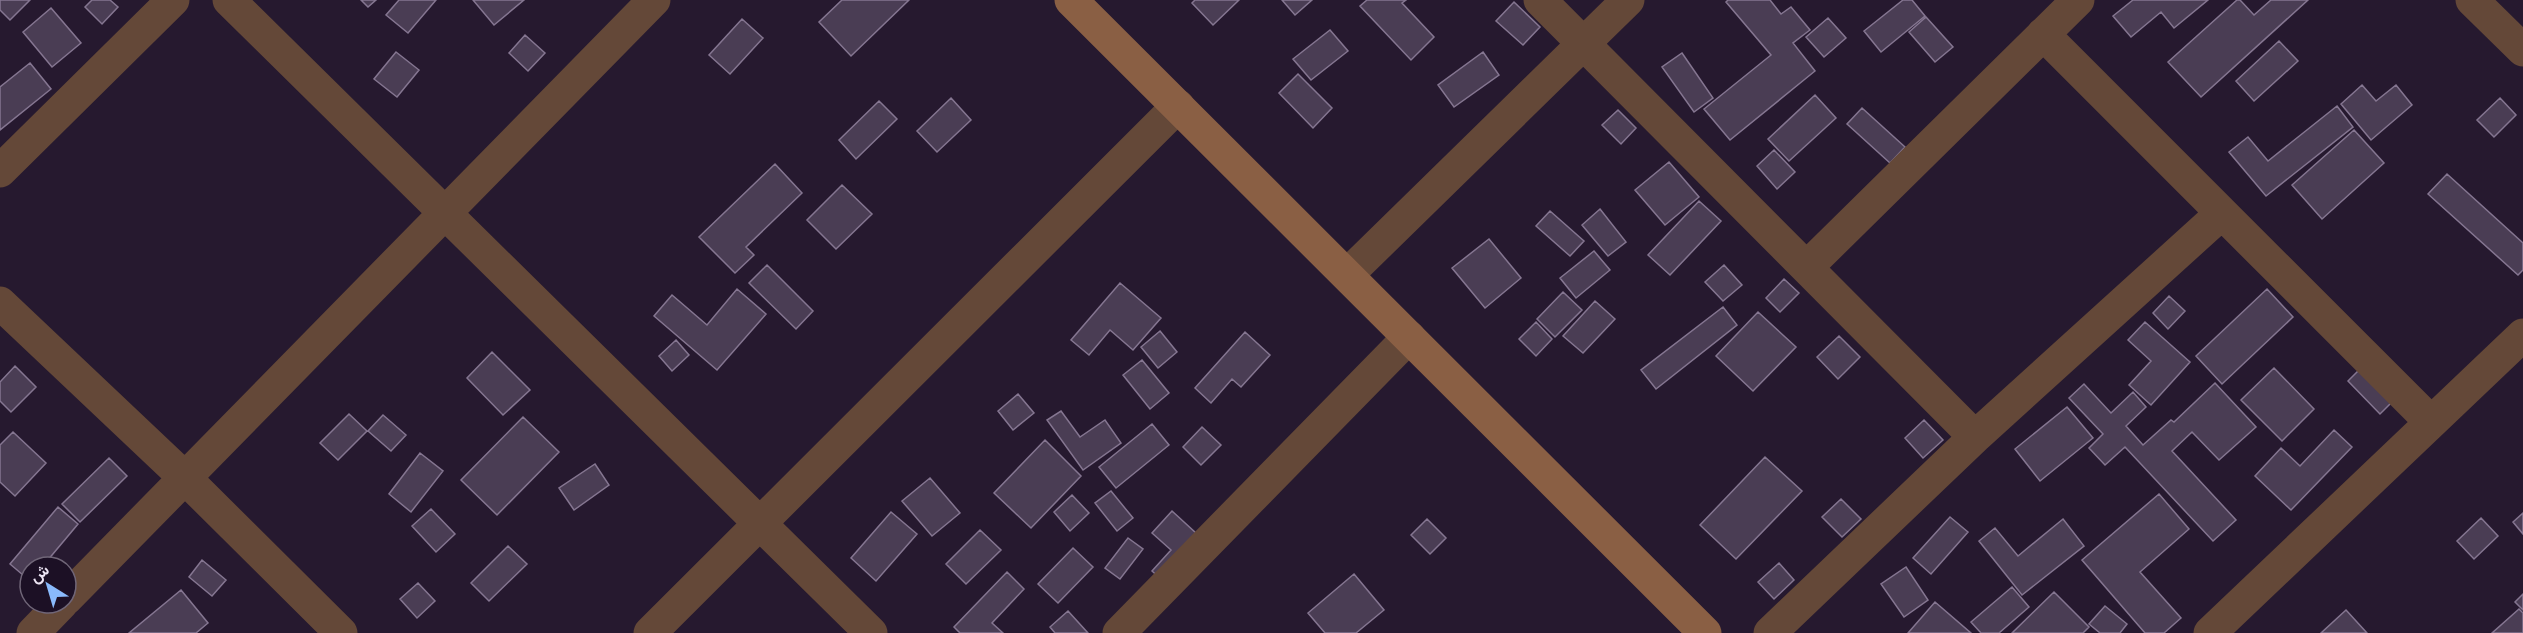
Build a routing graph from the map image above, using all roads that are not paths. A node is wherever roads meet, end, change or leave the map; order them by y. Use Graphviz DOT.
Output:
graph roads {
  1 [pos="173,0"];
  2 [pos="229,0"];
  3 [pos="654,0"];
  4 [pos="1071,0"];
  5 [pos="1540,0"];
  6 [pos="1628,0"];
  7 [pos="2078,0"];
  8 [pos="2472,0"];
  9 [pos="2043,34"];
  10 [pos="1584,42"];
  11 [pos="2523,50"];
  12 [pos="1178,106"];
  13 [pos="0,171"];
  14 [pos="445,213"];
  15 [pos="2222,213"];
  16 [pos="1807,267"];
  17 [pos="1347,275"];
  18 [pos="0,303"];
  19 [pos="2523,335"];
  20 [pos="1409,337"];
  21 [pos="2431,423"];
  22 [pos="1975,437"];
  23 [pos="185,478"];
  24 [pos="760,524"];
  25 [pos="78,587"];
  26 [pos="50,615"];
  27 [pos="33,633"];
  28 [pos="341,633"];
  29 [pos="650,633"];
  30 [pos="871,633"];
  31 [pos="1119,633"];
  32 [pos="1706,633"];
  33 [pos="1770,633"];
  34 [pos="2210,633"];
  1 -- 13 [label="street"];
  2 -- 14 [label="street"];
  3 -- 14 [label="street"];
  4 -- 12 [label="street"];
  5 -- 10 [label="street"];
  6 -- 10 [label="street"];
  7 -- 9 [label="street"];
  8 -- 11 [label="street"];
  9 -- 15 [label="street"];
  9 -- 16 [label="street"];
  10 -- 16 [label="street"];
  10 -- 17 [label="street"];
  12 -- 17 [label="street"];
  12 -- 24 [label="street"];
  14 -- 23 [label="street"];
  14 -- 24 [label="street"];
  15 -- 21 [label="street"];
  15 -- 22 [label="street"];
  16 -- 22 [label="street"];
  17 -- 20 [label="street"];
  18 -- 23 [label="street"];
  19 -- 21 [label="street"];
  20 -- 31 [label="street"];
  20 -- 32 [label="street"];
  21 -- 34 [label="street"];
  22 -- 33 [label="street"];
  23 -- 25 [label="street"];
  23 -- 28 [label="street"];
  24 -- 29 [label="street"];
  24 -- 30 [label="street"];
  26 -- 27 [label="street"];
}
